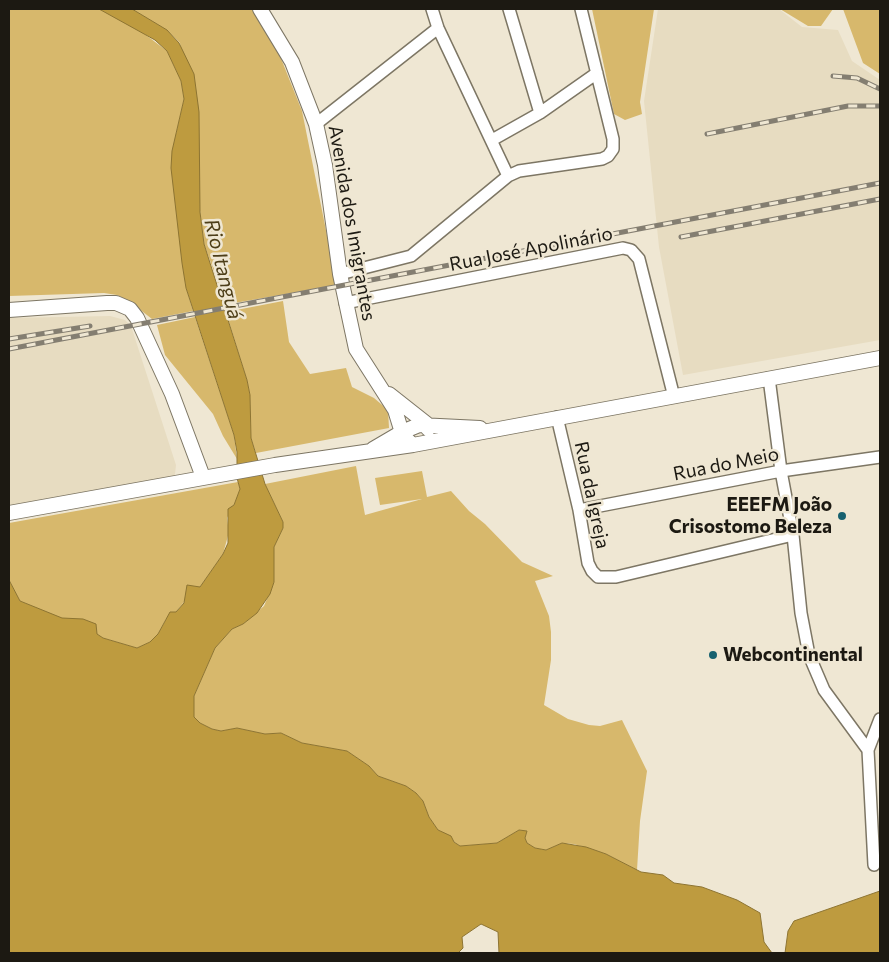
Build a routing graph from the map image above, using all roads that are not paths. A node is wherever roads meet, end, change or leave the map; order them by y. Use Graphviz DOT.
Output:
graph roads {
  1 [pos="260,9"];
  2 [pos="432,9"];
  3 [pos="509,9"];
  4 [pos="581,9"];
  5 [pos="438,28"];
  6 [pos="597,73"];
  7 [pos="540,113"];
  8 [pos="316,124"];
  9 [pos="492,140"];
  10 [pos="508,176"];
  11 [pos="340,274"];
  12 [pos="345,303"];
  13 [pos="9,310"];
  14 [pos="880,358"];
  15 [pos="769,378"];
  16 [pos="382,389"];
  17 [pos="674,397"];
  18 [pos="557,417"];
  19 [pos="427,424"];
  20 [pos="496,429"];
  21 [pos="402,432"];
  22 [pos="419,444"];
  23 [pos="368,452"];
  24 [pos="880,457"];
  25 [pos="781,471"];
  26 [pos="202,477"];
  27 [pos="579,510"];
  28 [pos="9,513"];
  29 [pos="793,535"];
  30 [pos="880,720"];
  31 [pos="868,750"];
  32 [pos="874,865"];
  1 -- 8 [label="street, Avenida dos Imigrantes"];
  2 -- 5 [label="street"];
  3 -- 7 [label="street"];
  4 -- 6 [label="street"];
  5 -- 8 [label="street"];
  5 -- 9 [label="street"];
  6 -- 7 [label="street"];
  6 -- 10 [label="street"];
  7 -- 9 [label="street"];
  8 -- 11 [label="street, Avenida dos Imigrantes"];
  9 -- 10 [label="street"];
  10 -- 11 [label="street"];
  11 -- 12 [label="street, Avenida dos Imigrantes"];
  12 -- 16 [label="street, Avenida dos Imigrantes"];
  12 -- 17 [label="street, Rua José Apolinário"];
  13 -- 26 [label="street"];
  14 -- 15 [label="street"];
  15 -- 17 [label="street"];
  15 -- 25 [label="street"];
  16 -- 19 [label="street, Avenida dos Imigrantes"];
  16 -- 21 [label="street, Avenida dos Imigrantes"];
  17 -- 18 [label="street"];
  18 -- 20 [label="street"];
  18 -- 27 [label="street, Rua da Igreja"];
  19 -- 20 [label="street"];
  19 -- 21 [label="street"];
  19 -- 22 [label="street"];
  20 -- 22 [label="street"];
  21 -- 22 [label="street, Avenida dos Imigrantes"];
  21 -- 23 [label="street"];
  22 -- 23 [label="street"];
  23 -- 26 [label="street"];
  24 -- 25 [label="street, Rua do Meio"];
  25 -- 27 [label="street, Rua do Meio"];
  25 -- 29 [label="street"];
  26 -- 28 [label="street"];
  27 -- 29 [label="street, Rua da Igreja"];
  29 -- 31 [label="street"];
  30 -- 31 [label="street"];
  31 -- 32 [label="street"];
}
